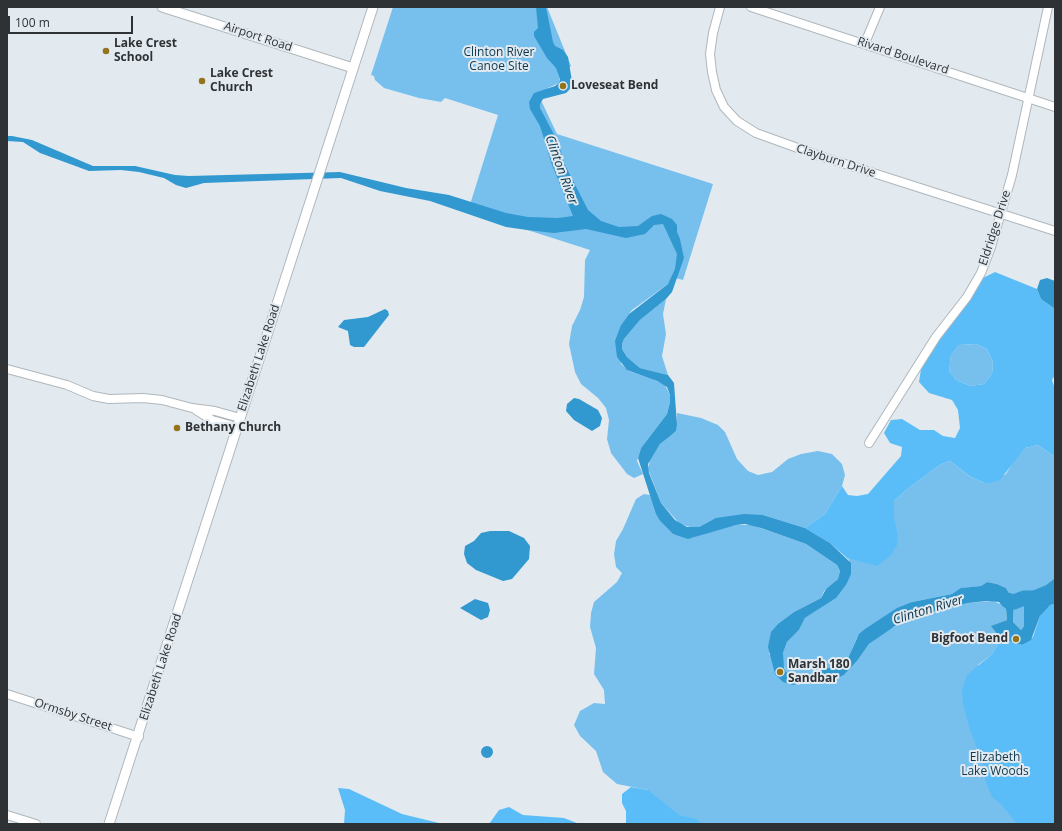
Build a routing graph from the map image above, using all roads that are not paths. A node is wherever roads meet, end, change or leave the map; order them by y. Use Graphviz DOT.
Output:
graph roads {
  1 [pos="162,7"];
  2 [pos="373,7"];
  3 [pos="720,7"];
  4 [pos="751,7"];
  5 [pos="880,7"];
  6 [pos="1048,7"];
  7 [pos="865,43"];
  8 [pos="353,68"];
  9 [pos="1027,97"];
  10 [pos="1055,107"];
  11 [pos="1002,213"];
  12 [pos="1055,231"];
  13 [pos="7,369"];
  14 [pos="239,423"];
  15 [pos="869,443"];
  16 [pos="7,694"];
  17 [pos="139,737"];
  18 [pos="7,815"];
  19 [pos="34,824"];
  20 [pos="109,824"];
  1 -- 8 [label="street, Airport Road"];
  2 -- 8 [label="street, Elizabeth Lake Road"];
  3 -- 11 [label="street, Clayburn Drive"];
  4 -- 7 [label="street, Rivard Boulevard"];
  5 -- 7 [label="street"];
  6 -- 9 [label="street, Eldridge Drive"];
  7 -- 9 [label="street, Rivard Boulevard"];
  8 -- 14 [label="street, Elizabeth Lake Road"];
  9 -- 10 [label="street, Rivard Boulevard"];
  9 -- 11 [label="street, Eldridge Drive"];
  11 -- 12 [label="street, Clayburn Drive"];
  11 -- 15 [label="street, Eldridge Drive"];
  13 -- 14 [label="street"];
  14 -- 17 [label="street, Elizabeth Lake Road"];
  16 -- 17 [label="street, Ormsby Street"];
  17 -- 20 [label="street, Elizabeth Lake Road"];
  18 -- 19 [label="street"];
}
